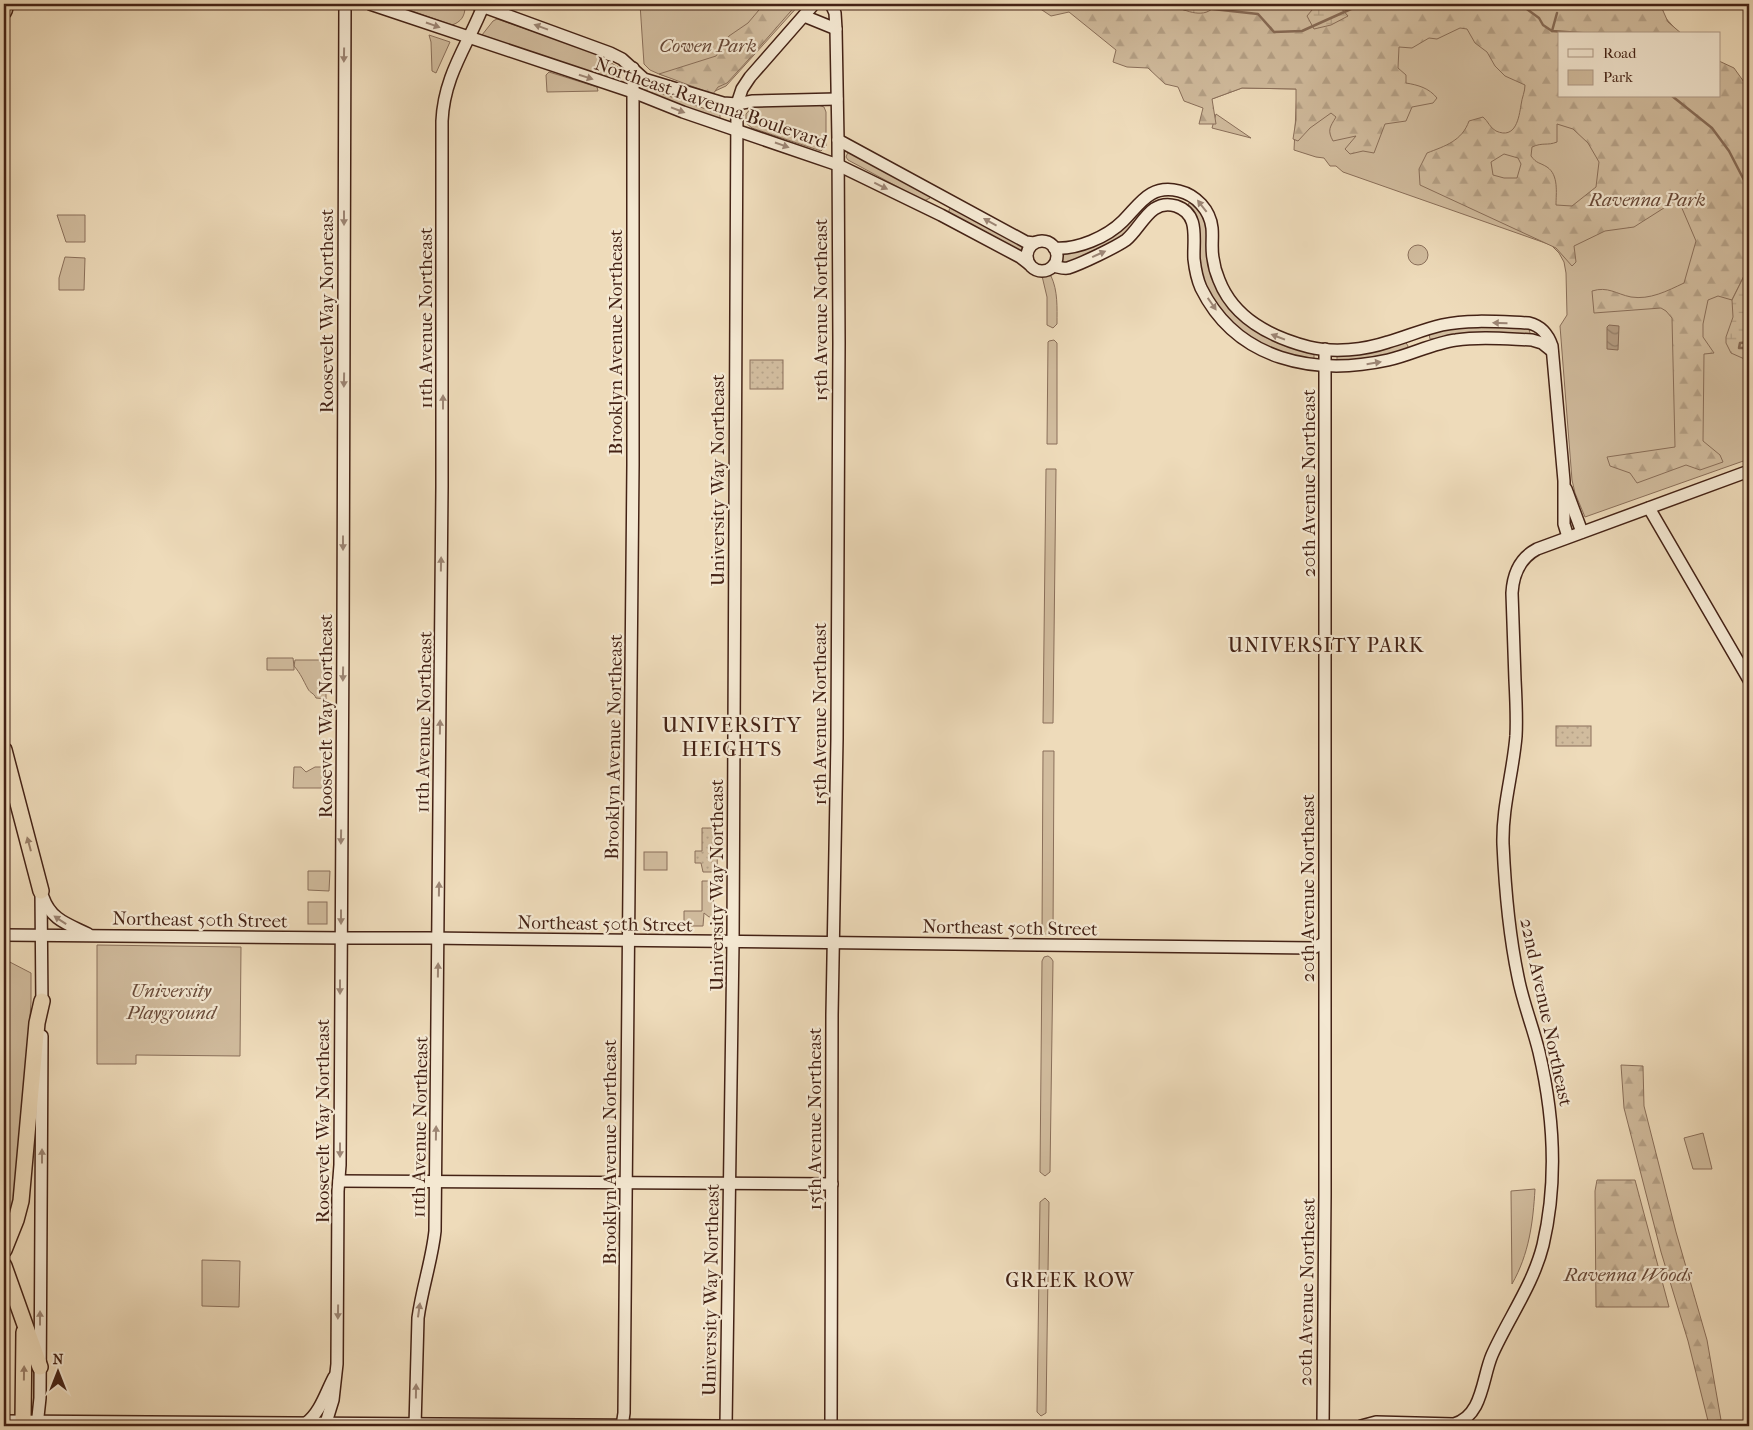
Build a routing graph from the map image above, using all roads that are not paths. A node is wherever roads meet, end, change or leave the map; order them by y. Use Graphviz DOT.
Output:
graph roads {
  1 [pos="6,4"];
  2 [pos="345,4"];
  3 [pos="370,4"];
  4 [pos="814,4"];
  5 [pos="831,4"];
  6 [pos="481,5"];
  7 [pos="4,11"];
  8 [pos="804,16"];
  9 [pos="836,29"];
  10 [pos="469,38"];
  11 [pos="633,68"];
  12 [pos="632,92"];
  13 [pos="837,100"];
  14 [pos="737,104"];
  15 [pos="736,130"];
  16 [pos="838,140"];
  17 [pos="838,165"];
  18 [pos="1034,243"];
  19 [pos="1054,248"];
  20 [pos="1029,264"];
  21 [pos="1053,266"];
  22 [pos="1325,349"];
  23 [pos="1552,351"];
  24 [pos="1326,367"];
  25 [pos="1749,471"];
  26 [pos="1564,481"];
  27 [pos="1649,508"];
  28 [pos="1582,532"];
  29 [pos="1568,537"];
  30 [pos="1749,680"];
  31 [pos="4,750"];
  32 [pos="41,891"];
  33 [pos="4,935"];
  34 [pos="41,935"];
  35 [pos="92,935"];
  36 [pos="340,938"];
  37 [pos="438,938"];
  38 [pos="628,941"];
  39 [pos="733,942"];
  40 [pos="833,943"];
  41 [pos="1324,943"];
  42 [pos="42,1001"];
  43 [pos="339,1181"];
  44 [pos="436,1182"];
  45 [pos="626,1183"];
  46 [pos="730,1183"];
  47 [pos="832,1184"];
  48 [pos="4,1250"];
  49 [pos="4,1266"];
  50 [pos="22,1320"];
  51 [pos="40,1367"];
  52 [pos="337,1371"];
  53 [pos="4,1421"];
  54 [pos="306,1423"];
  55 [pos="30,1424"];
  56 [pos="326,1425"];
  57 [pos="415,1425"];
  58 [pos="622,1426"];
  59 [pos="722,1426"];
  60 [pos="726,1426"];
  61 [pos="831,1426"];
  62 [pos="1323,1426"];
  63 [pos="1361,1426"];
  1 -- 7 [label="highway"];
  2 -- 36 [label="main road, Roosevelt Way Northeast, one-way"];
  3 -- 10 [label="main road, Northeast Ravenna Boulevard, one-way"];
  4 -- 8 [label="main road"];
  5 -- 9 [label="main road, 15th Avenue Northeast"];
  6 -- 10 [label="main road, 11th Avenue Northeast"];
  11 -- 6 [label="main road, Northeast Ravenna Boulevard, one-way"];
  8 -- 9 [label="main road"];
  8 -- 14 [label="main road"];
  9 -- 13 [label="main road, 15th Avenue Northeast"];
  10 -- 12 [label="main road, Northeast Ravenna Boulevard, one-way"];
  37 -- 10 [label="main road, 11th Avenue Northeast, one-way"];
  11 -- 12 [label="main road, Brooklyn Avenue Northeast"];
  11 -- 14 [label="main road, Northeast Ravenna Boulevard"];
  12 -- 15 [label="main road, Northeast Ravenna Boulevard, one-way"];
  12 -- 38 [label="main road, Brooklyn Avenue Northeast"];
  13 -- 14 [label="main road, Northeast Ravenna Boulevard"];
  13 -- 16 [label="main road, 15th Avenue Northeast"];
  14 -- 15 [label="main road, University Way Northeast"];
  15 -- 17 [label="main road, Northeast Ravenna Boulevard, one-way"];
  15 -- 39 [label="main road, University Way Northeast"];
  16 -- 17 [label="main road, 15th Avenue Northeast"];
  18 -- 16 [label="main road, Northeast Ravenna Boulevard, one-way"];
  17 -- 20 [label="main road, Northeast Ravenna Boulevard, one-way"];
  17 -- 40 [label="main road, 15th Avenue Northeast"];
  18 -- 19 [label="main road"];
  18 -- 20 [label="main road"];
  19 -- 21 [label="main road"];
  22 -- 19 [label="main road, one-way"];
  20 -- 21 [label="main road"];
  21 -- 24 [label="main road, one-way"];
  23 -- 22 [label="main road, one-way"];
  22 -- 24 [label="main road, 20th Avenue Northeast"];
  24 -- 23 [label="main road, one-way"];
  23 -- 26 [label="main road"];
  24 -- 41 [label="main road, 20th Avenue Northeast"];
  25 -- 27 [label="main road, 22nd Avenue Northeast"];
  26 -- 28 [label="main road"];
  26 -- 29 [label="main road"];
  27 -- 28 [label="main road, 22nd Avenue Northeast"];
  27 -- 30 [label="main road"];
  28 -- 29 [label="main road, 22nd Avenue Northeast"];
  29 -- 63 [label="main road, 22nd Avenue Northeast"];
  32 -- 31 [label="highway, one-way"];
  32 -- 34 [label="main road"];
  35 -- 32 [label="main road, one-way"];
  33 -- 34 [label="main road, Northeast 50th Street"];
  34 -- 35 [label="main road, Northeast 50th Street"];
  34 -- 42 [label="main road"];
  35 -- 36 [label="main road, Northeast 50th Street"];
  36 -- 37 [label="main road, Northeast 50th Street"];
  36 -- 43 [label="main road, Roosevelt Way Northeast, one-way"];
  37 -- 38 [label="main road, Northeast 50th Street"];
  44 -- 37 [label="main road, 11th Avenue Northeast, one-way"];
  38 -- 39 [label="main road, Northeast 50th Street"];
  38 -- 45 [label="main road, Brooklyn Avenue Northeast"];
  39 -- 40 [label="main road, Northeast 50th Street"];
  39 -- 46 [label="main road, University Way Northeast"];
  40 -- 41 [label="main road, Northeast 50th Street"];
  40 -- 47 [label="main road, 15th Avenue Northeast"];
  41 -- 62 [label="main road, 20th Avenue Northeast"];
  42 -- 48 [label="highway"];
  51 -- 42 [label="main road, one-way"];
  43 -- 44 [label="main road"];
  43 -- 52 [label="main road, Roosevelt Way Northeast, one-way"];
  44 -- 45 [label="main road"];
  57 -- 44 [label="main road, 11th Avenue Northeast, one-way"];
  45 -- 46 [label="main road"];
  45 -- 58 [label="main road, Brooklyn Avenue Northeast"];
  46 -- 47 [label="main road"];
  46 -- 60 [label="main road, University Way Northeast"];
  47 -- 61 [label="main road, 15th Avenue Northeast"];
  49 -- 50 [label="highway"];
  50 -- 51 [label="highway"];
  55 -- 50 [label="highway, one-way"];
  51 -- 55 [label="main road"];
  52 -- 54 [label="main road"];
  52 -- 56 [label="main road, Roosevelt Way Northeast"];
  53 -- 55 [label="main road"];
  54 -- 55 [label="main road"];
  54 -- 56 [label="main road"];
  56 -- 57 [label="main road"];
  57 -- 58 [label="main road"];
  58 -- 59 [label="main road"];
}
